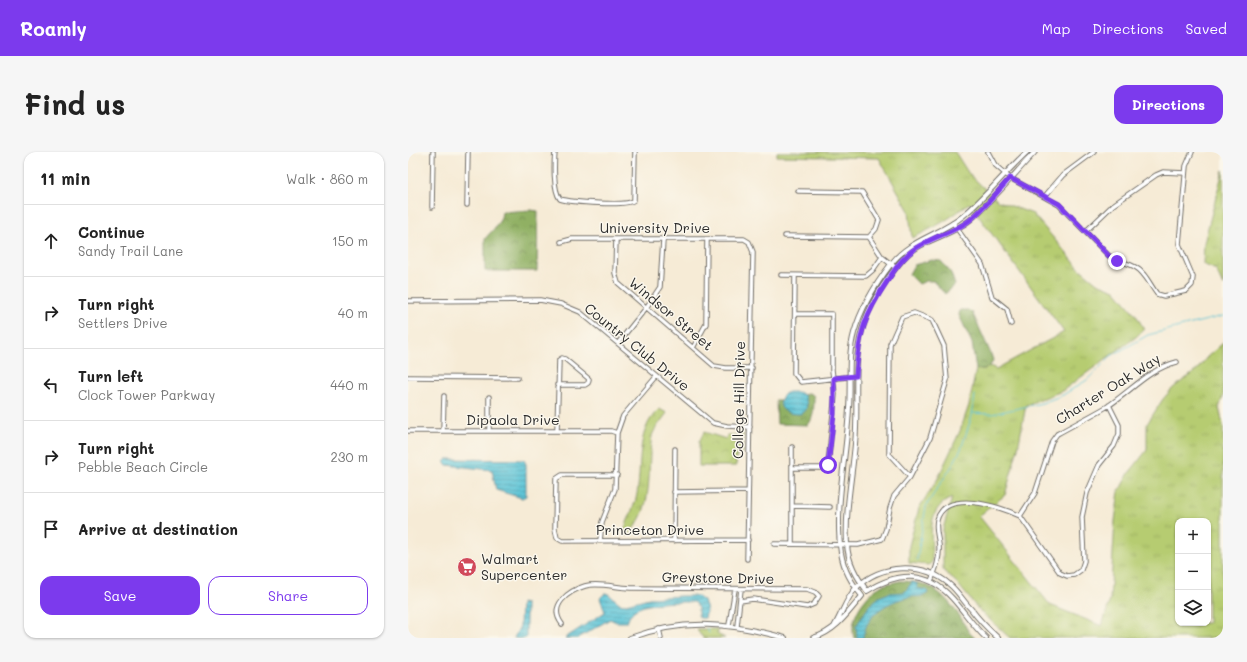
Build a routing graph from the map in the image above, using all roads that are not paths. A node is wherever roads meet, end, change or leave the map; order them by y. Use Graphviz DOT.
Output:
graph roads {
  1 [pos="432,152"];
  2 [pos="468,152"];
  3 [pos="555,152"];
  4 [pos="635,152"];
  5 [pos="988,152"];
  6 [pos="1027,152"];
  7 [pos="1035,152"];
  8 [pos="1094,152"];
  9 [pos="1192,152"];
  10 [pos="1004,173"];
  11 [pos="1185,173"];
  12 [pos="1010,178"];
  13 [pos="798,191"];
  14 [pos="1045,196"];
  15 [pos="467,205"];
  16 [pos="432,207"];
  17 [pos="953,223"];
  18 [pos="956,230"];
  19 [pos="1086,232"];
  20 [pos="785,236"];
  21 [pos="869,237"];
  22 [pos="616,239"];
  23 [pos="707,239"];
  24 [pos="663,240"];
  25 [pos="561,242"];
  26 [pos="749,242"];
  27 [pos="882,257"];
  28 [pos="891,264"];
  29 [pos="896,268"];
  30 [pos="781,275"];
  31 [pos="795,276"];
  32 [pos="408,301"];
  33 [pos="646,308"];
  34 [pos="795,314"];
  35 [pos="1011,324"];
  36 [pos="618,343"];
  37 [pos="694,346"];
  38 [pos="1177,362"];
  39 [pos="752,368"];
  40 [pos="656,376"];
  41 [pos="856,376"];
  42 [pos="408,377"];
  43 [pos="849,377"];
  44 [pos="518,378"];
  45 [pos="834,378"];
  46 [pos="557,385"];
  47 [pos="444,396"];
  48 [pos="489,397"];
  49 [pos="1108,405"];
  50 [pos="524,426"];
  51 [pos="750,427"];
  52 [pos="524,430"];
  53 [pos="557,430"];
  54 [pos="408,431"];
  55 [pos="444,431"];
  56 [pos="489,431"];
  57 [pos="617,433"];
  58 [pos="792,447"];
  59 [pos="675,449"];
  60 [pos="792,468"];
  61 [pos="617,475"];
  62 [pos="910,477"];
  63 [pos="748,491"];
  64 [pos="674,492"];
  65 [pos="792,506"];
  66 [pos="830,507"];
  67 [pos="1020,516"];
  68 [pos="674,540"];
  69 [pos="748,540"];
  70 [pos="600,541"];
  71 [pos="774,544"];
  72 [pos="792,544"];
  73 [pos="847,544"];
  74 [pos="840,545"];
  75 [pos="748,559"];
  76 [pos="934,574"];
  77 [pos="931,581"];
  78 [pos="862,584"];
  79 [pos="856,588"];
  80 [pos="735,589"];
  81 [pos="741,589"];
  82 [pos="867,591"];
  83 [pos="862,596"];
  84 [pos="740,601"];
  85 [pos="562,624"];
  86 [pos="729,625"];
  87 [pos="737,626"];
  88 [pos="659,629"];
  89 [pos="832,630"];
  90 [pos="630,638"];
  91 [pos="661,638"];
  92 [pos="785,638"];
  93 [pos="813,638"];
  94 [pos="986,638"];
  95 [pos="998,638"];
  1 -- 16 [label="street"];
  2 -- 15 [label="street"];
  3 -- 4 [label="street"];
  5 -- 10 [label="street"];
  6 -- 10 [label="street"];
  7 -- 12 [label="street"];
  8 -- 14 [label="street"];
  9 -- 11 [label="street"];
  10 -- 12 [label="street"];
  10 -- 17 [label="street"];
  11 -- 19 [label="street"];
  11 -- 19 [label="street"];
  12 -- 14 [label="street"];
  12 -- 18 [label="street"];
  13 -- 21 [label="street"];
  14 -- 19 [label="street"];
  17 -- 18 [label="street"];
  17 -- 28 [label="street"];
  18 -- 29 [label="street"];
  18 -- 35 [label="street"];
  20 -- 21 [label="street"];
  21 -- 27 [label="street"];
  22 -- 24 [label="street, University Drive"];
  22 -- 25 [label="street, University Drive"];
  22 -- 33 [label="street, Windsor Street"];
  23 -- 24 [label="street, University Drive"];
  23 -- 26 [label="street, University Drive"];
  23 -- 37 [label="street"];
  24 -- 33 [label="street"];
  26 -- 39 [label="street, College Hill Drive"];
  27 -- 28 [label="street"];
  27 -- 31 [label="street"];
  28 -- 29 [label="street"];
  28 -- 43 [label="street"];
  29 -- 41 [label="street"];
  30 -- 31 [label="street"];
  31 -- 34 [label="street"];
  32 -- 36 [label="street, Country Club Drive"];
  33 -- 36 [label="street"];
  33 -- 37 [label="street, Windsor Street"];
  34 -- 45 [label="street"];
  34 -- 45 [label="street"];
  36 -- 40 [label="street, Country Club Drive"];
  37 -- 39 [label="street, Windsor Street"];
  38 -- 49 [label="street, Charter Oak Way"];
  39 -- 51 [label="street, College Hill Drive"];
  40 -- 51 [label="street, Country Club Drive"];
  40 -- 57 [label="street"];
  41 -- 43 [label="street"];
  41 -- 73 [label="street"];
  42 -- 44 [label="street"];
  43 -- 45 [label="street"];
  43 -- 74 [label="street"];
  45 -- 60 [label="street"];
  46 -- 46 [label="street"];
  46 -- 53 [label="street"];
  47 -- 55 [label="street"];
  48 -- 56 [label="street"];
  49 -- 67 [label="street, Charter Oak Way"];
  49 -- 67 [label="street"];
  50 -- 52 [label="street"];
  51 -- 63 [label="street, College Hill Drive"];
  52 -- 53 [label="street, Dipaola Drive"];
  52 -- 56 [label="street, Dipaola Drive"];
  53 -- 57 [label="street, Dipaola Drive"];
  54 -- 55 [label="street, Dipaola Drive"];
  55 -- 56 [label="street, Dipaola Drive"];
  57 -- 61 [label="street"];
  58 -- 60 [label="street"];
  59 -- 64 [label="street"];
  60 -- 65 [label="street"];
  61 -- 70 [label="street"];
  61 -- 70 [label="street, Princeton Drive"];
  62 -- 62 [label="street"];
  62 -- 73 [label="street"];
  63 -- 64 [label="street"];
  63 -- 69 [label="street, College Hill Drive"];
  64 -- 68 [label="street"];
  65 -- 66 [label="street"];
  65 -- 72 [label="street"];
  67 -- 76 [label="street"];
  68 -- 69 [label="street, Princeton Drive"];
  68 -- 70 [label="street, Princeton Drive"];
  69 -- 75 [label="street, College Hill Drive"];
  71 -- 72 [label="street"];
  72 -- 74 [label="street"];
  73 -- 74 [label="street"];
  73 -- 78 [label="street"];
  74 -- 79 [label="street"];
  76 -- 77 [label="street"];
  76 -- 78 [label="street"];
  76 -- 95 [label="street"];
  77 -- 82 [label="street"];
  77 -- 94 [label="street"];
  78 -- 79 [label="street"];
  78 -- 82 [label="street"];
  79 -- 83 [label="street"];
  79 -- 89 [label="street"];
  80 -- 81 [label="street, Greystone Drive"];
  80 -- 85 [label="street, Greystone Drive"];
  80 -- 86 [label="street"];
  81 -- 84 [label="street"];
  81 -- 84 [label="street, Greystone Drive"];
  82 -- 83 [label="street"];
  83 -- 89 [label="street"];
  84 -- 87 [label="street"];
  86 -- 87 [label="street"];
  86 -- 88 [label="street"];
  87 -- 92 [label="street"];
  88 -- 90 [label="street"];
  88 -- 91 [label="street"];
  89 -- 93 [label="street"];
}
